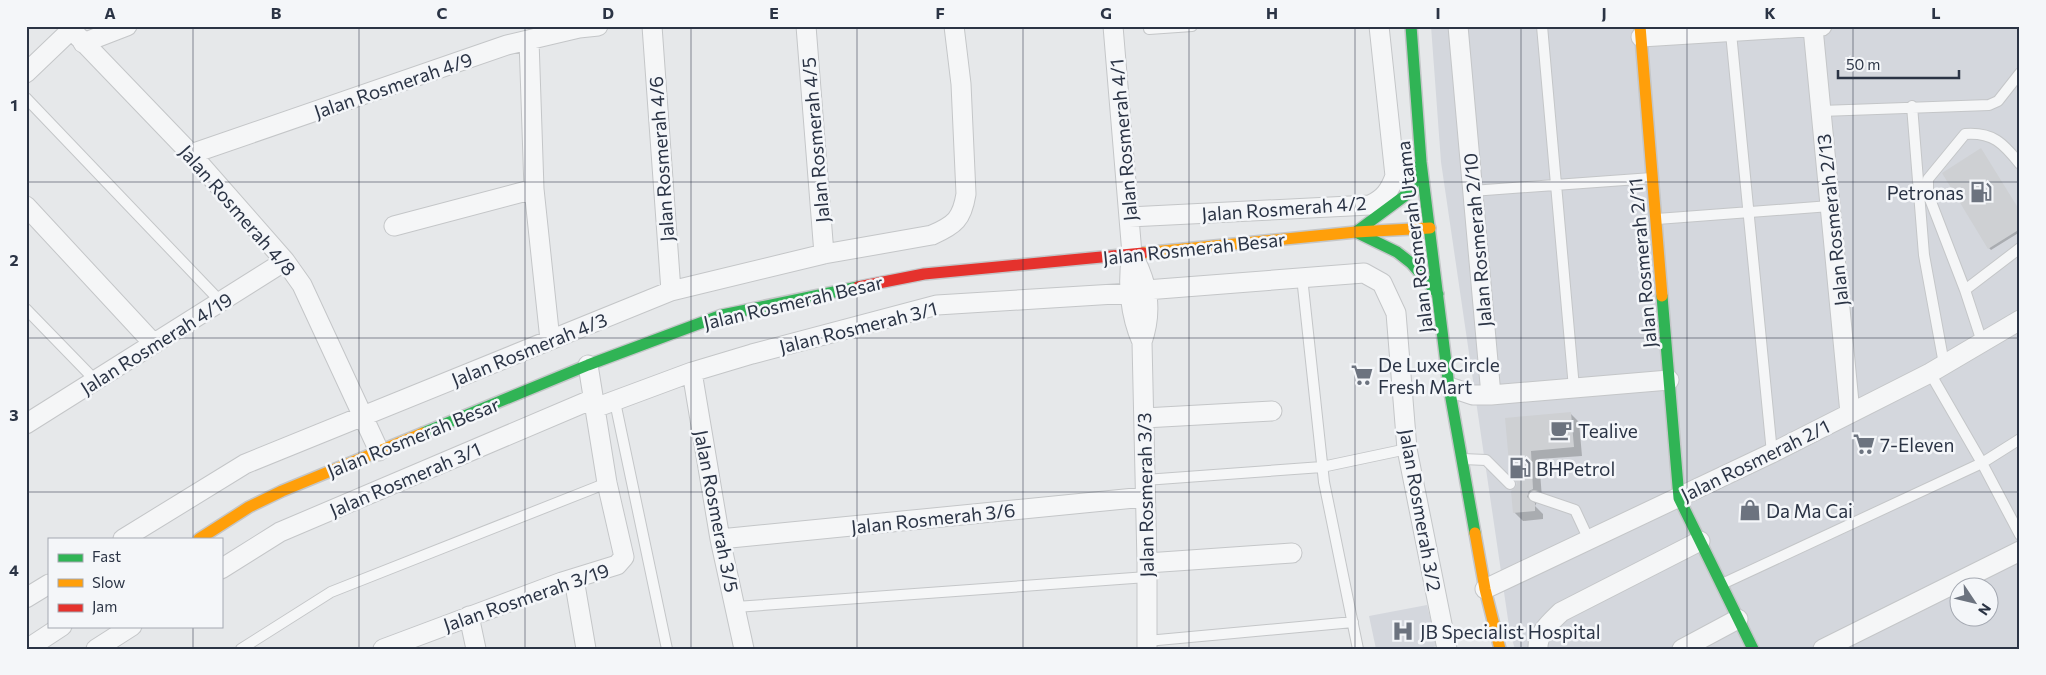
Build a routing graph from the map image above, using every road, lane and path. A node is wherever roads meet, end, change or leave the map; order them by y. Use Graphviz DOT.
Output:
graph roads {
  1 [pos="127,26"];
  2 [pos="598,26"];
  3 [pos="652,26"];
  4 [pos="806,26"];
  5 [pos="954,26"];
  6 [pos="1113,26"];
  7 [pos="1192,26"];
  8 [pos="1380,26"];
  9 [pos="1412,26"];
  10 [pos="1458,26"];
  11 [pos="1542,26"];
  12 [pos="1817,27"];
  13 [pos="1149,29"];
  14 [pos="1641,32"];
  15 [pos="74,33"];
  16 [pos="1731,34"];
  17 [pos="529,40"];
  18 [pos="26,73"];
  19 [pos="2020,73"];
  20 [pos="26,98"];
  21 [pos="1912,106"];
  22 [pos="1821,111"];
  23 [pos="191,154"];
  24 [pos="1421,162"];
  25 [pos="2020,164"];
  26 [pos="1653,178"];
  27 [pos="1556,185"];
  28 [pos="534,189"];
  29 [pos="1472,191"];
  30 [pos="26,206"];
  31 [pos="1830,206"];
  32 [pos="1748,212"];
  33 [pos="1129,217"];
  34 [pos="1656,219"];
  35 [pos="394,226"];
  36 [pos="1430,228"];
  37 [pos="1356,232"];
  38 [pos="2020,248"];
  39 [pos="824,254"];
  40 [pos="1132,254"];
  41 [pos="285,261"];
  42 [pos="1302,278"];
  43 [pos="1965,290"];
  44 [pos="671,291"];
  45 [pos="1139,291"];
  46 [pos="1438,294"];
  47 [pos="221,302"];
  48 [pos="26,309"];
  49 [pos="2020,320"];
  50 [pos="550,340"];
  51 [pos="1982,342"];
  52 [pos="154,344"];
  53 [pos="588,365"];
  54 [pos="1937,369"];
  55 [pos="692,372"];
  56 [pos="95,380"];
  57 [pos="1669,380"];
  58 [pos="1449,387"];
  59 [pos="1574,388"];
  60 [pos="1491,395"];
  61 [pos="615,402"];
  62 [pos="594,404"];
  63 [pos="1272,411"];
  64 [pos="1850,413"];
  65 [pos="364,415"];
  66 [pos="1144,418"];
  67 [pos="27,422"];
  68 [pos="2020,439"];
  69 [pos="1406,449"];
  70 [pos="379,451"];
  71 [pos="1772,453"];
  72 [pos="1460,459"];
  73 [pos="1982,463"];
  74 [pos="1322,467"];
  75 [pos="607,483"];
  76 [pos="1510,484"];
  77 [pos="1145,489"];
  78 [pos="1534,496"];
  79 [pos="1679,498"];
  80 [pos="2020,535"];
  81 [pos="124,538"];
  82 [pos="201,538"];
  83 [pos="720,539"];
  84 [pos="1589,540"];
  85 [pos="1700,541"];
  86 [pos="2020,551"];
  87 [pos="1292,553"];
  88 [pos="222,568"];
  89 [pos="1147,570"];
  90 [pos="574,579"];
  91 [pos="48,585"];
  92 [pos="1721,585"];
  93 [pos="1485,589"];
  94 [pos="26,598"];
  95 [pos="736,607"];
  96 [pos="468,616"];
  97 [pos="1738,619"];
  98 [pos="1353,622"];
  99 [pos="59,628"];
  100 [pos="129,628"];
  101 [pos="1147,645"];
  102 [pos="27,649"];
  103 [pos="96,649"];
  104 [pos="241,649"];
  105 [pos="383,649"];
  106 [pos="476,649"];
  107 [pos="586,649"];
  108 [pos="667,649"];
  109 [pos="744,649"];
  110 [pos="1358,649"];
  111 [pos="1447,649"];
  112 [pos="1500,649"];
  113 [pos="1538,649"];
  114 [pos="1682,649"];
  115 [pos="1753,649"];
  116 [pos="1823,649"];
  1 -- 15 [label="street"];
  2 -- 17 [label="street, Jalan Rosmerah 4/9"];
  3 -- 44 [label="street, Jalan Rosmerah 4/6"];
  4 -- 39 [label="street, Jalan Rosmerah 4/5"];
  5 -- 39 [label="street, Jalan Rosmerah 4/3"];
  6 -- 33 [label="street, Jalan Rosmerah 4/1"];
  7 -- 13 [label="lane"];
  8 -- 33 [label="street, Jalan Rosmerah 4/2"];
  9 -- 24 [label="street, Jalan Rosmerah Utama"];
  10 -- 29 [label="street, Jalan Rosmerah 2/10"];
  11 -- 27 [label="lane"];
  12 -- 16 [label="street"];
  12 -- 22 [label="street, Jalan Rosmerah 2/13"];
  14 -- 16 [label="street"];
  14 -- 26 [label="street, Jalan Rosmerah 2/11"];
  15 -- 18 [label="street"];
  15 -- 23 [label="street, Jalan Rosmerah 4/8"];
  16 -- 32 [label="lane"];
  17 -- 23 [label="street, Jalan Rosmerah 4/9"];
  17 -- 28 [label="street"];
  19 -- 21 [label="lane"];
  20 -- 47 [label="lane"];
  21 -- 22 [label="lane"];
  21 -- 54 [label="lane"];
  22 -- 31 [label="street, Jalan Rosmerah 2/13"];
  23 -- 41 [label="street, Jalan Rosmerah 4/8"];
  24 -- 36 [label="street, Jalan Rosmerah Utama"];
  24 -- 37 [label="street"];
  25 -- 43 [label="lane"];
  26 -- 27 [label="lane"];
  26 -- 34 [label="street, Jalan Rosmerah 2/11"];
  27 -- 29 [label="lane"];
  27 -- 59 [label="lane"];
  28 -- 35 [label="street"];
  28 -- 50 [label="street"];
  29 -- 60 [label="street, Jalan Rosmerah 2/10"];
  30 -- 52 [label="street"];
  31 -- 32 [label="lane"];
  31 -- 64 [label="street, Jalan Rosmerah 2/13"];
  32 -- 34 [label="lane"];
  32 -- 71 [label="lane"];
  33 -- 40 [label="street, Jalan Rosmerah 4/1"];
  34 -- 57 [label="street, Jalan Rosmerah 2/11"];
  36 -- 37 [label="street, Jalan Rosmerah Besar"];
  36 -- 46 [label="street, Jalan Rosmerah Utama"];
  37 -- 40 [label="street, Jalan Rosmerah Besar"];
  37 -- 46 [label="street"];
  38 -- 43 [label="lane"];
  39 -- 44 [label="street, Jalan Rosmerah 4/3"];
  40 -- 45 [label="street, Jalan Rosmerah 3/3"];
  40 -- 53 [label="street, Jalan Rosmerah Besar"];
  41 -- 47 [label="street, Jalan Rosmerah 4/19"];
  41 -- 65 [label="street, Jalan Rosmerah 4/8"];
  42 -- 45 [label="street, Jalan Rosmerah 3/2"];
  42 -- 69 [label="street, Jalan Rosmerah 3/2"];
  42 -- 74 [label="lane"];
  43 -- 51 [label="lane"];
  44 -- 50 [label="street, Jalan Rosmerah 4/3"];
  45 -- 55 [label="street, Jalan Rosmerah 3/1"];
  45 -- 66 [label="street, Jalan Rosmerah 3/3"];
  46 -- 58 [label="street, Jalan Rosmerah Utama"];
  47 -- 52 [label="street, Jalan Rosmerah 4/19"];
  48 -- 56 [label="lane"];
  49 -- 51 [label="street, Jalan Rosmerah 2/1"];
  50 -- 65 [label="street, Jalan Rosmerah 4/3"];
  51 -- 54 [label="street, Jalan Rosmerah 2/1"];
  52 -- 56 [label="street, Jalan Rosmerah 4/19"];
  53 -- 62 [label="street, Jalan Rosmerah 3/19"];
  53 -- 70 [label="street, Jalan Rosmerah Besar"];
  54 -- 64 [label="street, Jalan Rosmerah 2/1"];
  54 -- 73 [label="lane"];
  55 -- 61 [label="street, Jalan Rosmerah 3/1"];
  55 -- 83 [label="street, Jalan Rosmerah 3/5"];
  56 -- 67 [label="street, Jalan Rosmerah 4/19"];
  57 -- 59 [label="street"];
  57 -- 79 [label="street, Jalan Rosmerah 2/11"];
  58 -- 60 [label="street"];
  58 -- 72 [label="street, Jalan Rosmerah Utama"];
  59 -- 60 [label="street"];
  61 -- 62 [label="street, Jalan Rosmerah 3/1"];
  61 -- 108 [label="lane"];
  62 -- 75 [label="street, Jalan Rosmerah 3/19"];
  62 -- 88 [label="street, Jalan Rosmerah 3/1"];
  63 -- 66 [label="street"];
  64 -- 71 [label="street, Jalan Rosmerah 2/1"];
  65 -- 70 [label="street, Jalan Rosmerah 4/8"];
  65 -- 81 [label="street, Jalan Rosmerah 4/3"];
  66 -- 77 [label="street, Jalan Rosmerah 3/3"];
  68 -- 73 [label="lane"];
  69 -- 74 [label="lane"];
  69 -- 111 [label="street, Jalan Rosmerah 3/2"];
  70 -- 82 [label="street, Jalan Rosmerah Besar"];
  71 -- 79 [label="street, Jalan Rosmerah 2/1"];
  72 -- 76 [label="lane"];
  72 -- 93 [label="street, Jalan Rosmerah Utama"];
  73 -- 80 [label="lane"];
  73 -- 92 [label="lane"];
  74 -- 77 [label="lane"];
  74 -- 98 [label="lane"];
  75 -- 90 [label="street, Jalan Rosmerah 3/19"];
  75 -- 104 [label="lane"];
  77 -- 83 [label="street, Jalan Rosmerah 3/6"];
  77 -- 89 [label="street, Jalan Rosmerah 3/3"];
  78 -- 84 [label="lane"];
  79 -- 84 [label="street, Jalan Rosmerah 2/1"];
  79 -- 85 [label="street"];
  83 -- 95 [label="street, Jalan Rosmerah 3/5"];
  84 -- 93 [label="street, Jalan Rosmerah 2/1"];
  85 -- 92 [label="street"];
  85 -- 113 [label="street"];
  86 -- 116 [label="street"];
  87 -- 89 [label="street"];
  89 -- 95 [label="lane"];
  89 -- 101 [label="street, Jalan Rosmerah 3/3"];
  90 -- 96 [label="street, Jalan Rosmerah 3/19"];
  90 -- 107 [label="street"];
  91 -- 94 [label="street"];
  92 -- 97 [label="street"];
  93 -- 112 [label="street, Jalan Rosmerah Utama"];
  95 -- 109 [label="street, Jalan Rosmerah 3/5"];
  96 -- 105 [label="street, Jalan Rosmerah 3/19"];
  96 -- 106 [label="street"];
  97 -- 114 [label="street"];
  97 -- 115 [label="street"];
  98 -- 101 [label="lane"];
  98 -- 110 [label="lane"];
  99 -- 102 [label="street"];
  100 -- 103 [label="street"];
}
